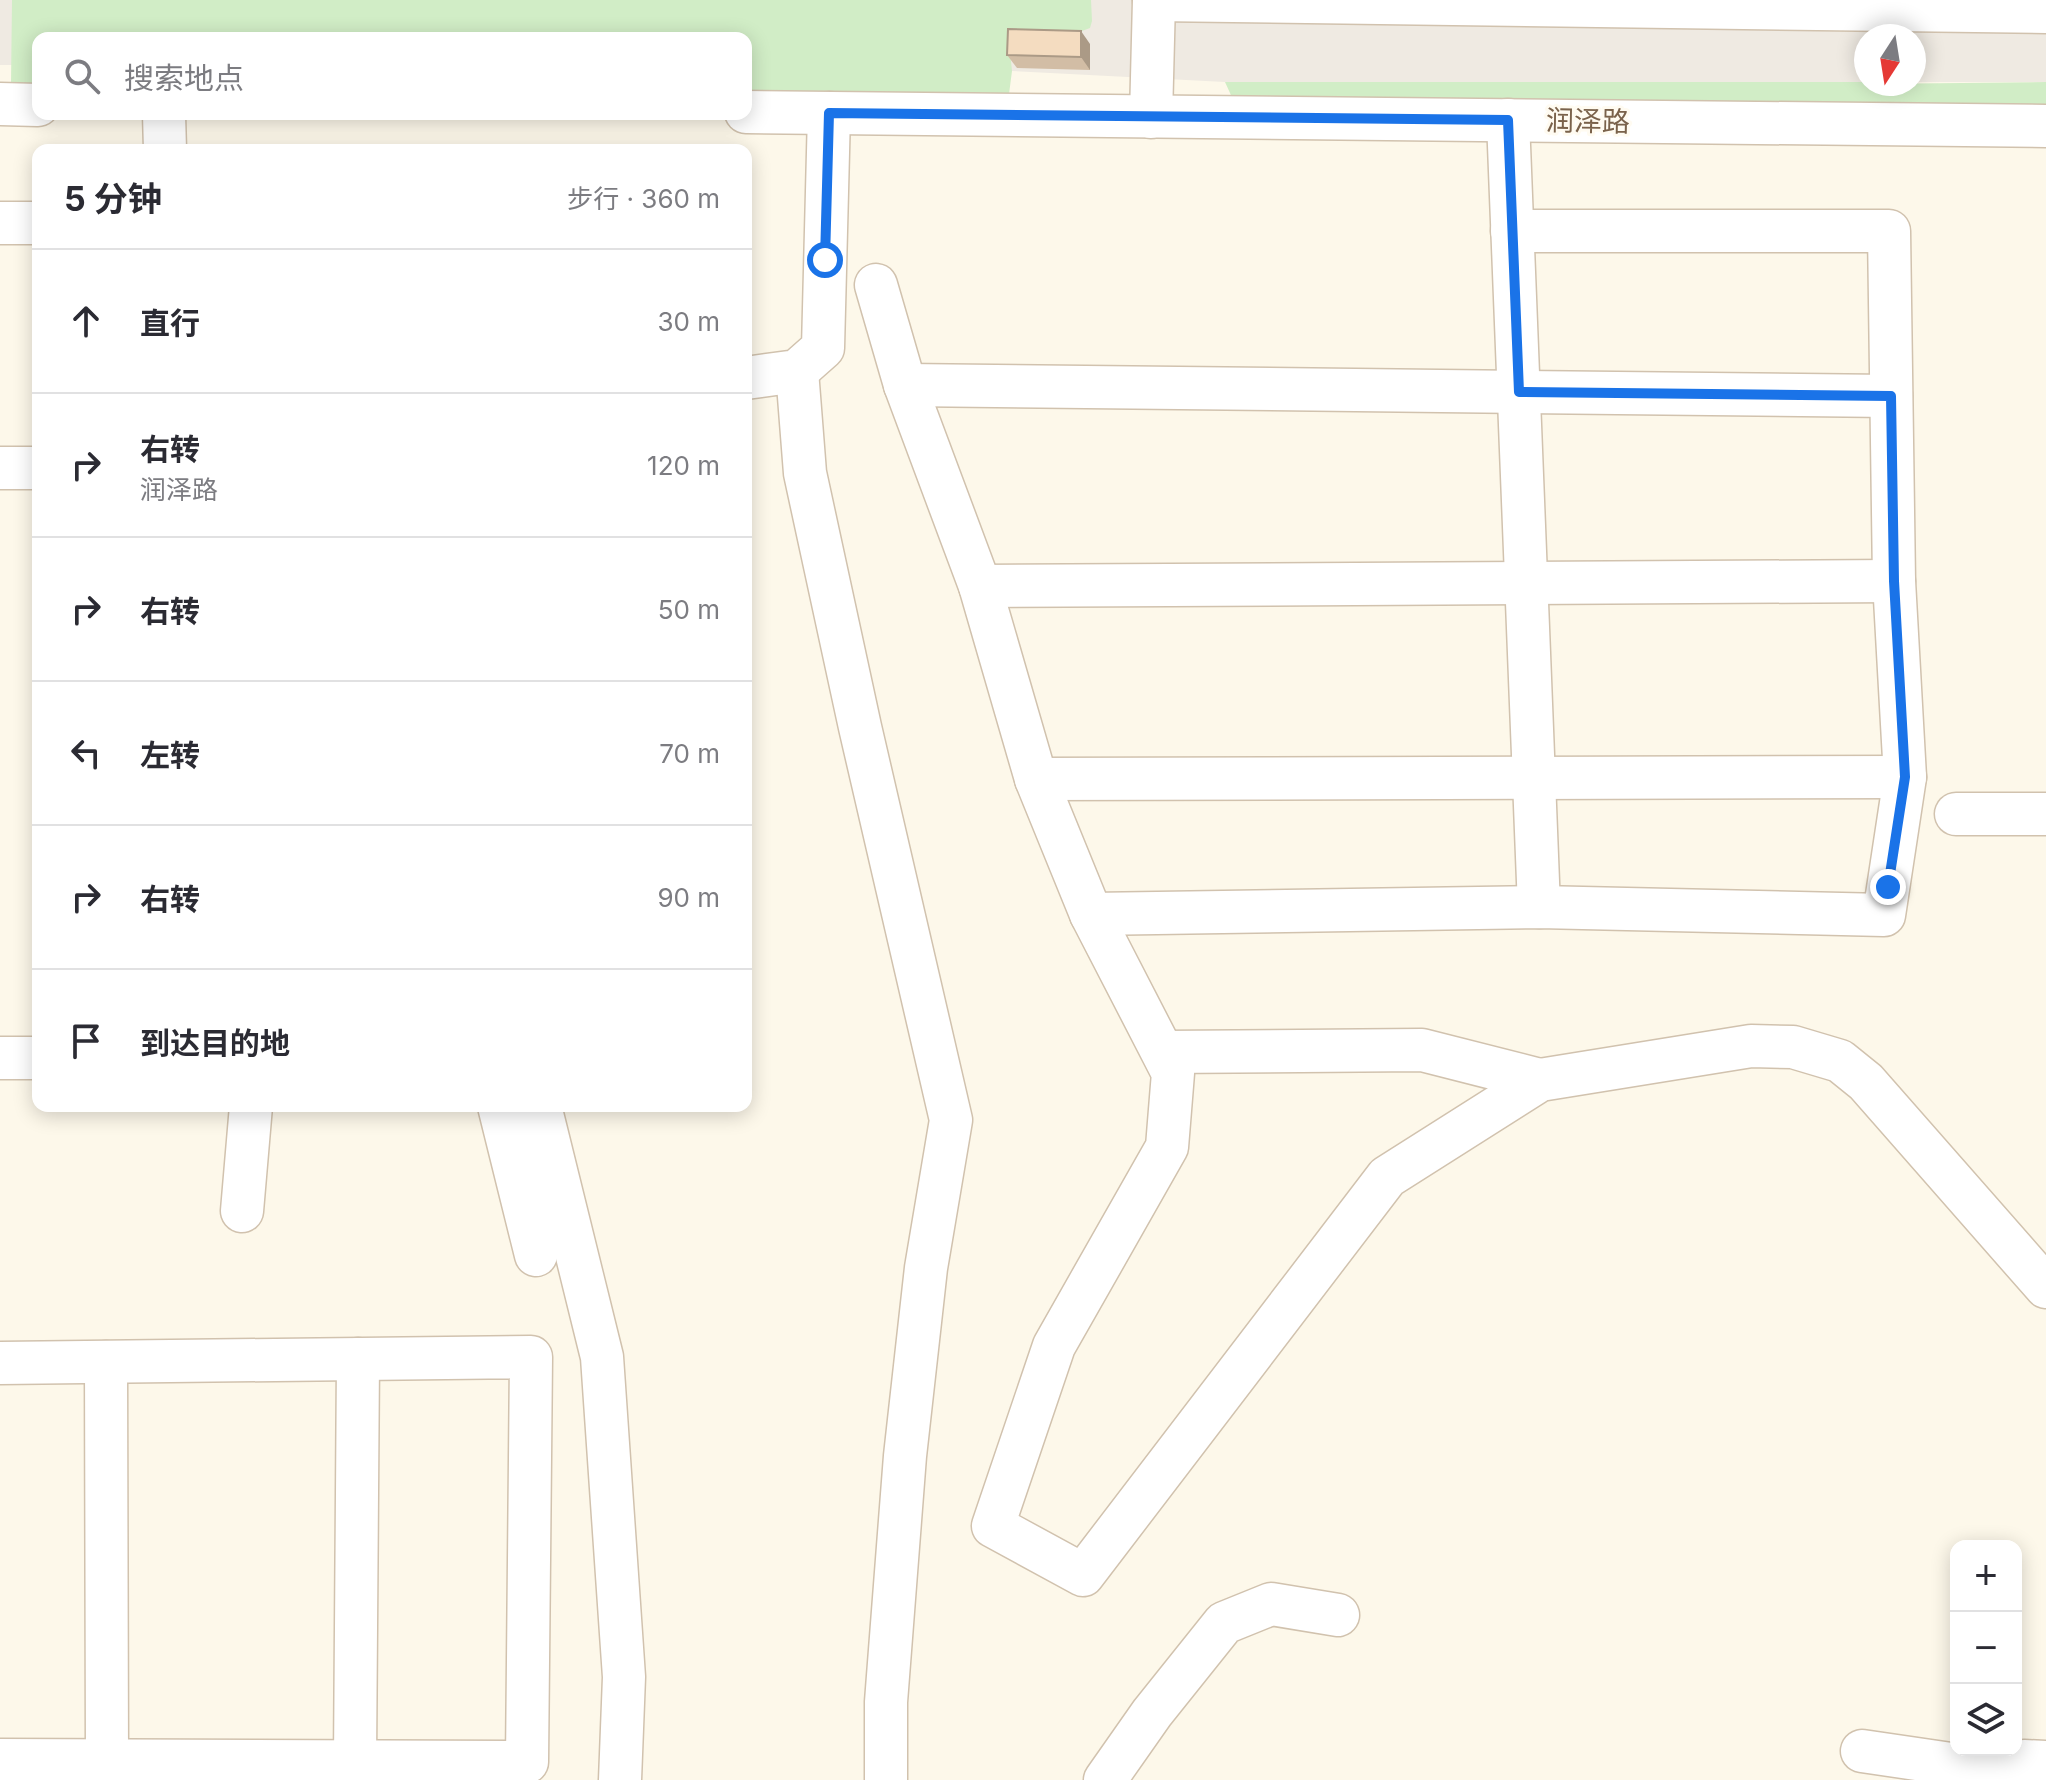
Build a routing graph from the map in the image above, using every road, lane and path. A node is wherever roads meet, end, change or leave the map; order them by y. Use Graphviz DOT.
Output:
graph roads {
  1 [pos="1154,0"];
  2 [pos="2046,12"];
  3 [pos="0,104"];
  4 [pos="32,105"];
  5 [pos="752,112"];
  6 [pos="829,113"];
  7 [pos="1151,117"];
  8 [pos="164,120"];
  9 [pos="1508,120"];
  10 [pos="2046,126"];
  11 [pos="165,144"];
  12 [pos="0,223"];
  13 [pos="32,223"];
  14 [pos="1512,231"];
  15 [pos="876,285"];
  16 [pos="797,371"];
  17 [pos="752,377"];
  18 [pos="905,385"];
  19 [pos="1519,392"];
  20 [pos="1891,396"];
  21 [pos="0,468"];
  22 [pos="32,468"];
  23 [pos="1894,581"];
  24 [pos="1527,585"];
  25 [pos="980,586"];
  26 [pos="1534,777"];
  27 [pos="1905,777"];
  28 [pos="1036,779"];
  29 [pos="1956,814"];
  30 [pos="2046,814"];
  31 [pos="1539,907"];
  32 [pos="1091,914"];
  33 [pos="1163,1052"];
  34 [pos="0,1058"];
  35 [pos="32,1058"];
  36 [pos="1540,1080"];
  37 [pos="250,1112"];
  38 [pos="500,1112"];
  39 [pos="541,1112"];
  40 [pos="242,1211"];
  41 [pos="536,1255"];
  42 [pos="2046,1287"];
  43 [pos="358,1359"];
  44 [pos="106,1362"];
  45 [pos="0,1363"];
  46 [pos="1338,1615"];
  47 [pos="1862,1751"];
  48 [pos="0,1760"];
  49 [pos="107,1761"];
  50 [pos="355,1762"];
  51 [pos="2046,1762"];
  52 [pos="1975,1774"];
  53 [pos="620,1780"];
  54 [pos="886,1780"];
  55 [pos="1105,1780"];
  1 -- 2 [label="street"];
  1 -- 7 [label="street"];
  3 -- 4 [label="street"];
  5 -- 6 [label="street, 润泽路"];
  6 -- 7 [label="street, 润泽路"];
  6 -- 16 [label="street"];
  7 -- 9 [label="street, 润泽路"];
  8 -- 11 [label="street"];
  9 -- 10 [label="street, 润泽路"];
  9 -- 14 [label="street"];
  12 -- 13 [label="street"];
  14 -- 19 [label="street"];
  14 -- 20 [label="street"];
  15 -- 18 [label="street"];
  16 -- 17 [label="street"];
  16 -- 54 [label="street"];
  18 -- 19 [label="street"];
  18 -- 25 [label="street"];
  19 -- 20 [label="street"];
  19 -- 24 [label="street"];
  20 -- 23 [label="street"];
  21 -- 22 [label="street"];
  23 -- 24 [label="street"];
  23 -- 27 [label="street"];
  24 -- 25 [label="street"];
  24 -- 26 [label="street"];
  25 -- 28 [label="street"];
  26 -- 27 [label="street"];
  26 -- 28 [label="street"];
  26 -- 31 [label="street"];
  27 -- 31 [label="street"];
  28 -- 32 [label="street"];
  29 -- 30 [label="street"];
  31 -- 32 [label="street"];
  32 -- 33 [label="street"];
  33 -- 36 [label="street"];
  33 -- 36 [label="street"];
  34 -- 35 [label="street"];
  36 -- 42 [label="street"];
  37 -- 40 [label="street"];
  38 -- 41 [label="street"];
  39 -- 53 [label="street"];
  43 -- 44 [label="street"];
  43 -- 50 [label="street"];
  43 -- 50 [label="street"];
  44 -- 45 [label="street"];
  44 -- 49 [label="street"];
  46 -- 55 [label="street"];
  47 -- 52 [label="street"];
  48 -- 49 [label="street"];
  49 -- 50 [label="street"];
  51 -- 52 [label="street"];
}
